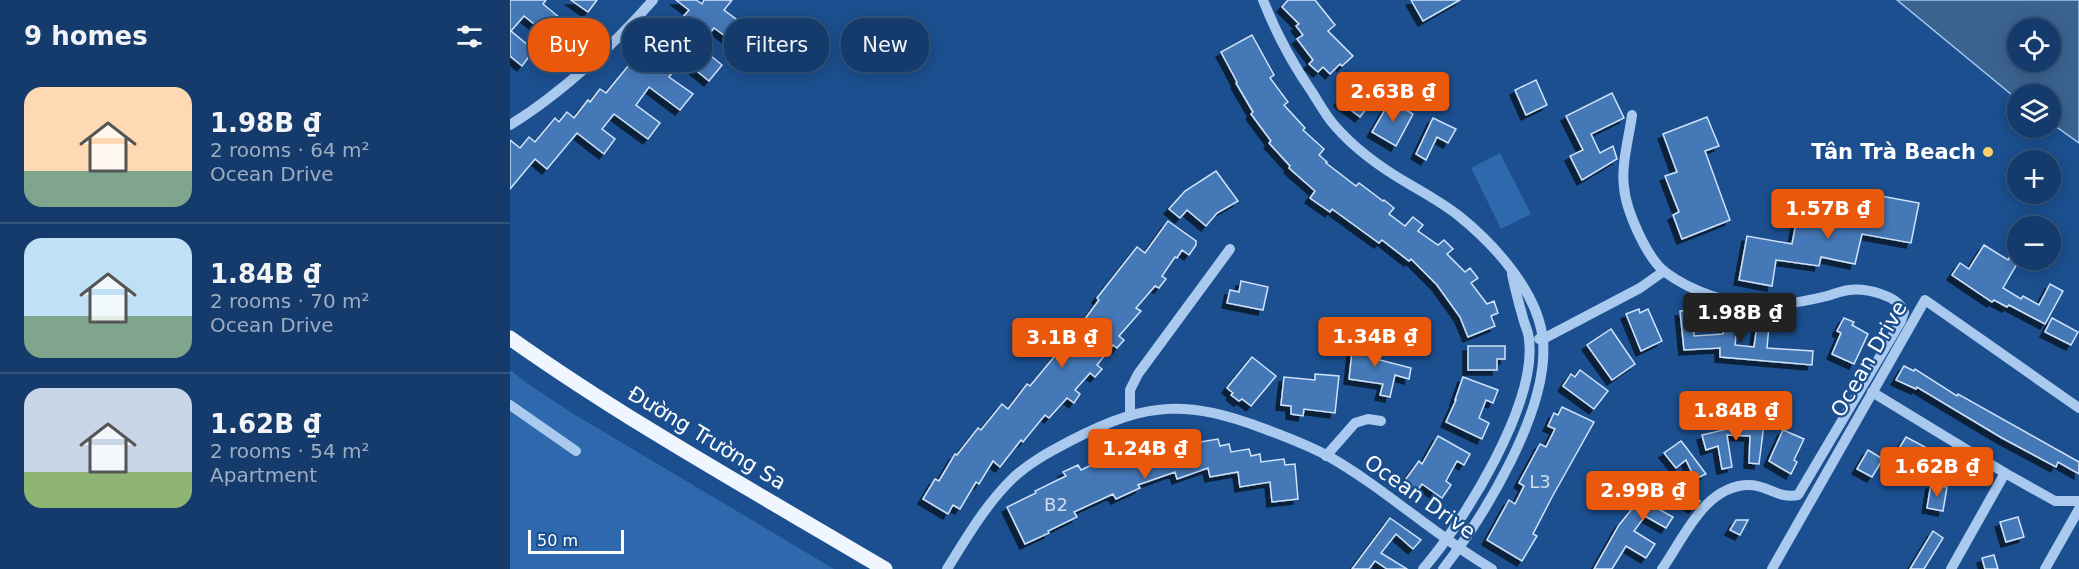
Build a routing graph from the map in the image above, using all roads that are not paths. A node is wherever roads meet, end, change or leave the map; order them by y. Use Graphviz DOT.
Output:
graph roads {
  1 [pos="653,0"];
  2 [pos="1263,0"];
  3 [pos="1632,115"];
  4 [pos="510,125"];
  5 [pos="1230,249"];
  6 [pos="1509,265"];
  7 [pos="1664,271"];
  8 [pos="510,338"];
  9 [pos="1543,339"];
  10 [pos="1529,340"];
  11 [pos="1868,388"];
  12 [pos="510,405"];
  13 [pos="2079,408"];
  14 [pos="1131,414"];
  15 [pos="1381,421"];
  16 [pos="576,451"];
  17 [pos="1326,456"];
  18 [pos="2005,473"];
  19 [pos="2079,501"];
  20 [pos="2079,508"];
  21 [pos="1446,540"];
  22 [pos="1459,549"];
  23 [pos="885,569"];
  24 [pos="947,569"];
  25 [pos="1423,569"];
  26 [pos="1443,569"];
  27 [pos="1492,569"];
  28 [pos="1662,569"];
  29 [pos="1772,569"];
  30 [pos="1951,569"];
  31 [pos="2045,569"];
  1 -- 4 [label="street"];
  2 -- 6 [label="street"];
  3 -- 7 [label="street, Ocean Drive"];
  5 -- 14 [label="street"];
  6 -- 9 [label="street"];
  6 -- 10 [label="street"];
  7 -- 9 [label="street"];
  7 -- 11 [label="street, Ocean Drive"];
  8 -- 23 [label="main road, Đường Trường Sa"];
  9 -- 10 [label="street"];
  9 -- 22 [label="street"];
  10 -- 21 [label="street"];
  11 -- 13 [label="street, Ocean Drive"];
  11 -- 18 [label="street"];
  11 -- 28 [label="street, Ocean Drive"];
  11 -- 29 [label="street, Ocean Drive"];
  12 -- 16 [label="street"];
  14 -- 17 [label="street, Ocean Drive"];
  14 -- 24 [label="street, Ocean Drive"];
  15 -- 17 [label="street, Ocean Drive"];
  17 -- 21 [label="street, Ocean Drive"];
  18 -- 19 [label="street"];
  18 -- 30 [label="street"];
  20 -- 31 [label="street"];
  21 -- 22 [label="street, Ocean Drive"];
  21 -- 25 [label="street"];
  22 -- 26 [label="street"];
  22 -- 27 [label="street, Ocean Drive"];
}
